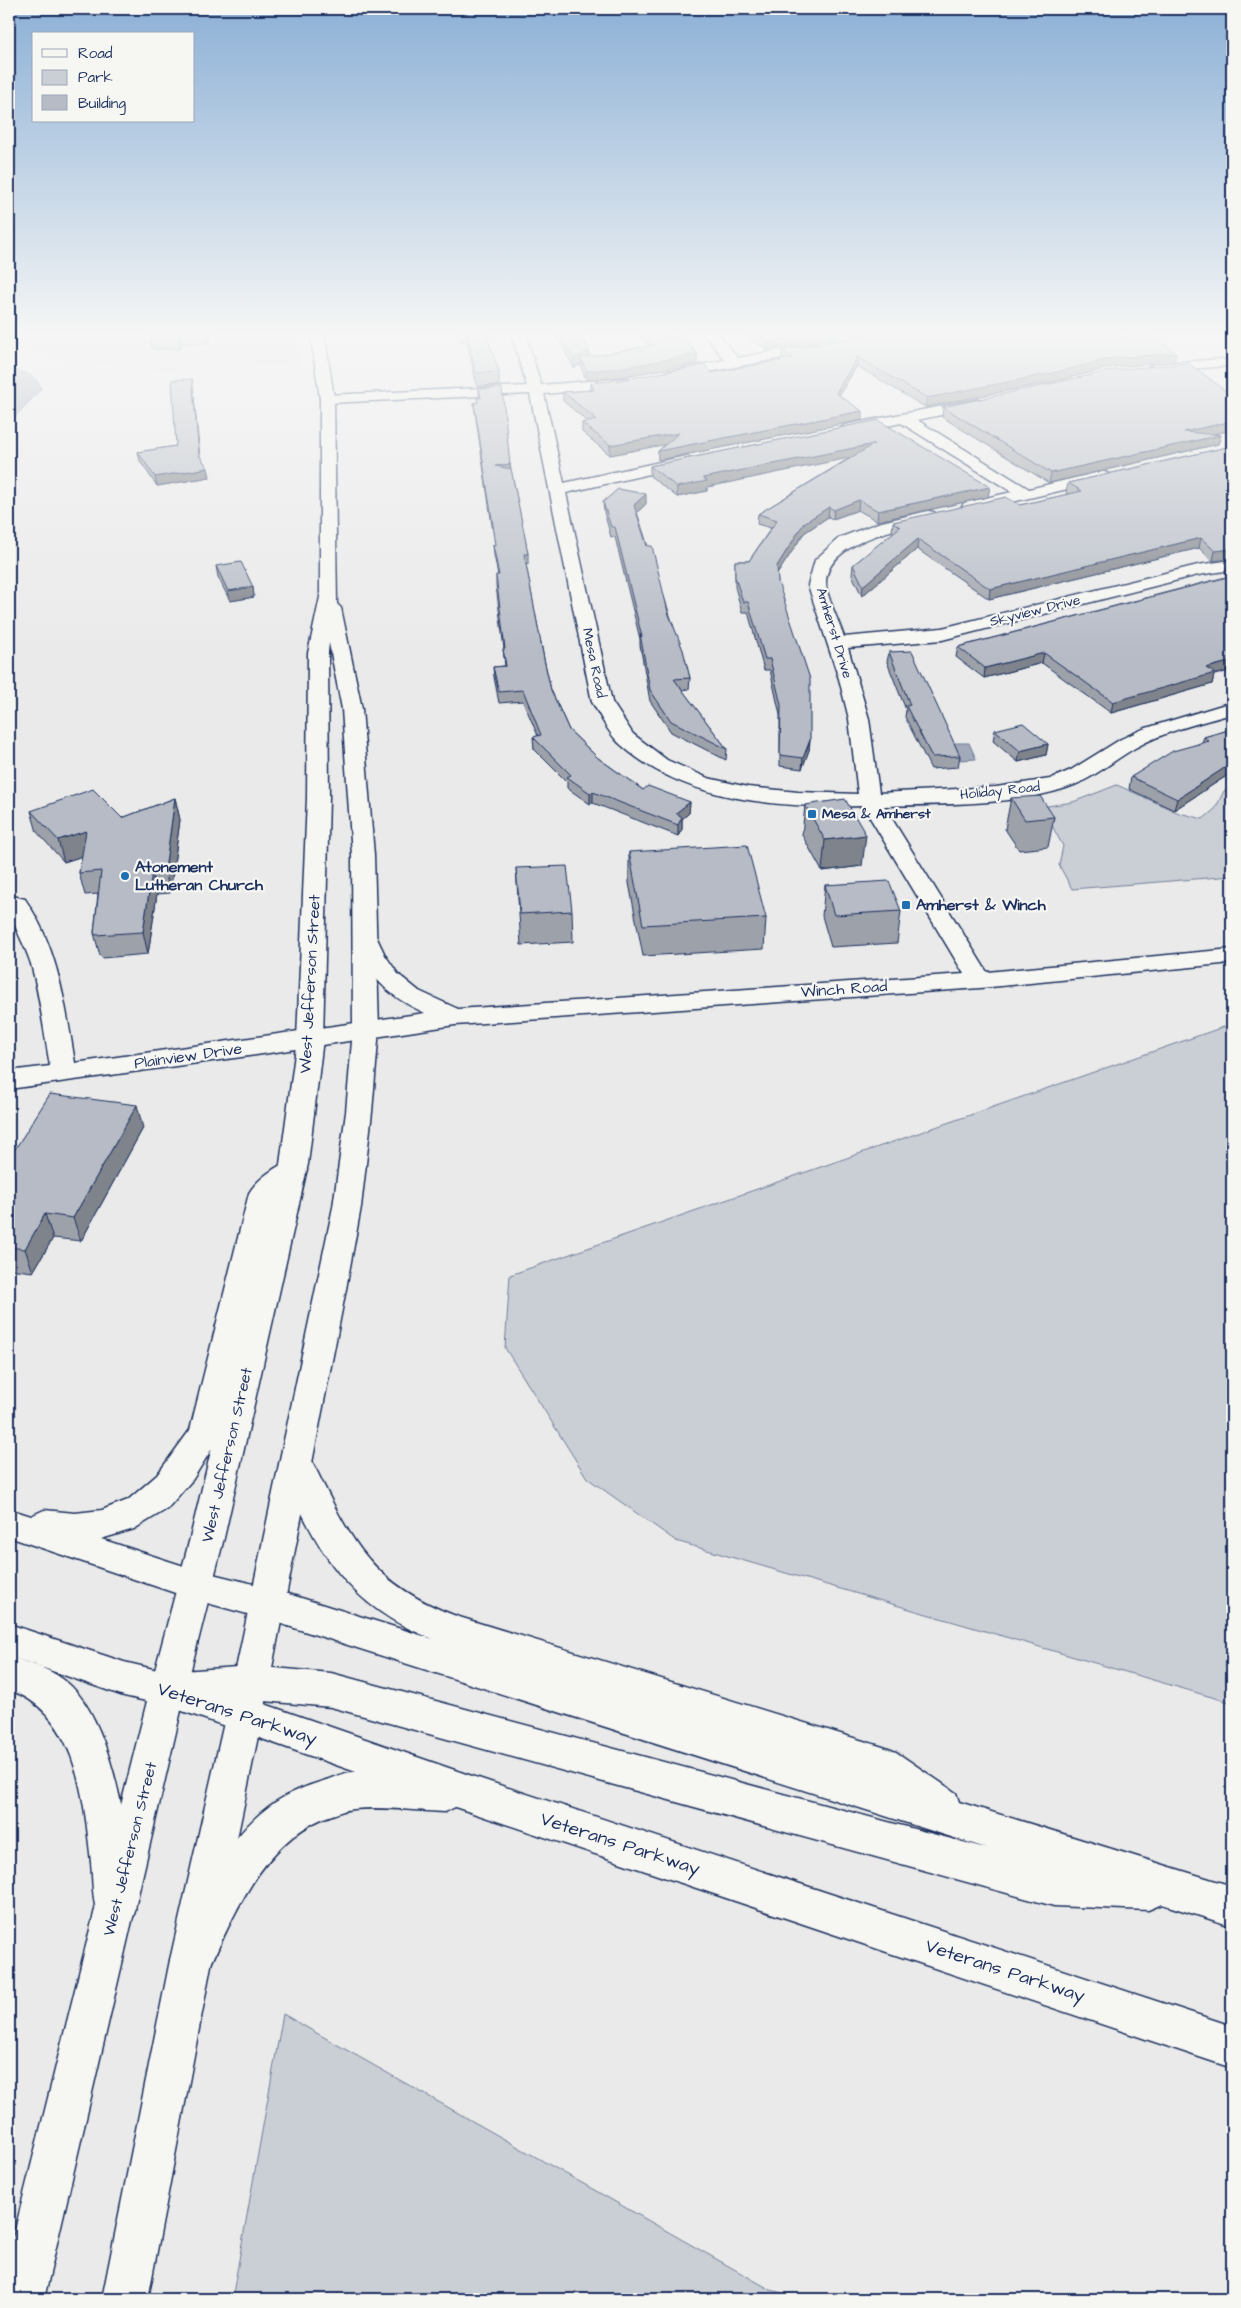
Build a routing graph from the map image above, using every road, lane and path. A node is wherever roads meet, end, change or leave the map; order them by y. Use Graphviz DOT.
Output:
graph roads {
  1 [pos="327,438"];
  2 [pos="546,438"];
  3 [pos="936,438"];
  4 [pos="700,458"];
  5 [pos="1120,473"];
  6 [pos="557,488"];
  7 [pos="1026,494"];
  8 [pos="1232,565"];
  9 [pos="329,597"];
  10 [pos="836,643"];
  11 [pos="1232,708"];
  12 [pos="870,800"];
  13 [pos="9,902"];
  14 [pos="366,937"];
  15 [pos="1232,956"];
  16 [pos="980,980"];
  17 [pos="455,1016"];
  18 [pos="366,1029"];
  19 [pos="310,1039"];
  20 [pos="64,1073"];
  21 [pos="9,1080"];
  22 [pos="293,1170"];
  23 [pos="296,1463"];
  24 [pos="9,1522"];
  25 [pos="196,1585"];
  26 [pos="266,1603"];
  27 [pos="9,1640"];
  28 [pos="9,1673"];
  29 [pos="168,1689"];
  30 [pos="248,1699"];
  31 [pos="469,1794"];
  32 [pos="964,1822"];
  33 [pos="1184,1891"];
  34 [pos="1232,1906"];
  35 [pos="115,1911"];
  36 [pos="191,1960"];
  37 [pos="1232,2047"];
  38 [pos="21,2299"];
  39 [pos="125,2299"];
  1 -- 9 [label="main road, West Jefferson Street"];
  2 -- 6 [label="main road, Mesa Road"];
  3 -- 7 [label="main road"];
  4 -- 6 [label="main road"];
  5 -- 7 [label="main road, Amherst Drive"];
  6 -- 12 [label="main road, Mesa Road"];
  7 -- 10 [label="main road, Amherst Drive"];
  8 -- 10 [label="main road, Skyview Drive"];
  9 -- 14 [label="main road, West Jefferson Street"];
  9 -- 19 [label="main road, West Jefferson Street"];
  10 -- 12 [label="main road, Amherst Drive"];
  11 -- 12 [label="main road, Holiday Road"];
  12 -- 16 [label="main road, Amherst Drive"];
  13 -- 20 [label="main road"];
  14 -- 17 [label="main road"];
  14 -- 18 [label="main road, West Jefferson Street"];
  15 -- 16 [label="main road, Winch Road"];
  16 -- 17 [label="main road, Winch Road"];
  17 -- 18 [label="main road, Winch Road"];
  18 -- 19 [label="main road, Plainview Drive"];
  18 -- 23 [label="main road, West Jefferson Street"];
  19 -- 20 [label="main road, Plainview Drive"];
  19 -- 22 [label="main road, West Jefferson Street"];
  20 -- 21 [label="main road, Plainview Drive"];
  22 -- 24 [label="main road"];
  22 -- 25 [label="main road, West Jefferson Street"];
  23 -- 26 [label="main road, West Jefferson Street"];
  23 -- 32 [label="main road"];
  24 -- 25 [label="main road"];
  25 -- 26 [label="main road"];
  25 -- 29 [label="main road, West Jefferson Street"];
  26 -- 30 [label="main road, West Jefferson Street"];
  26 -- 32 [label="main road"];
  27 -- 29 [label="main road, Veterans Parkway"];
  28 -- 35 [label="main road"];
  29 -- 30 [label="main road, Veterans Parkway"];
  29 -- 35 [label="main road, West Jefferson Street"];
  30 -- 31 [label="main road, Veterans Parkway"];
  30 -- 33 [label="main road"];
  30 -- 36 [label="main road, West Jefferson Street"];
  31 -- 36 [label="main road"];
  31 -- 37 [label="main road, Veterans Parkway"];
  32 -- 33 [label="main road"];
  33 -- 34 [label="main road"];
  35 -- 38 [label="main road, West Jefferson Street"];
  36 -- 39 [label="main road, West Jefferson Street"];
}
